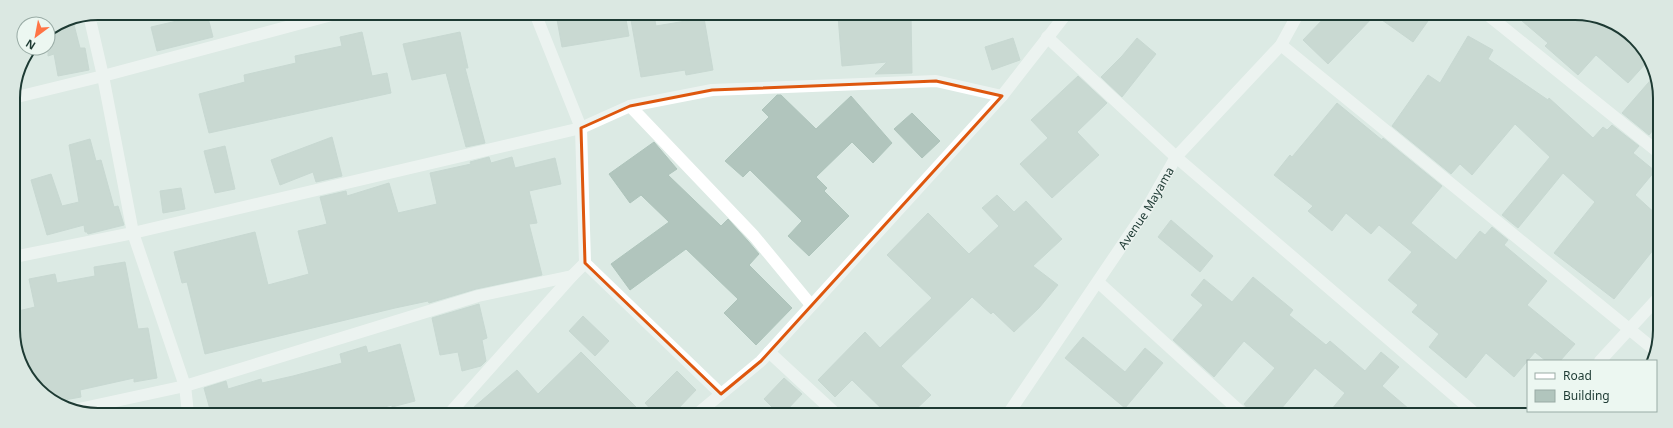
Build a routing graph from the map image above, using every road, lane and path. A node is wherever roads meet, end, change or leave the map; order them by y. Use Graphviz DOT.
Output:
graph roads {
  1 [pos="313,20"];
  2 [pos="537,20"];
  3 [pos="1061,20"];
  4 [pos="1295,20"];
  5 [pos="1494,20"];
  6 [pos="90,21"];
  7 [pos="1047,37"];
  8 [pos="1281,45"];
  9 [pos="103,76"];
  10 [pos="20,96"];
  11 [pos="1002,96"];
  12 [pos="630,106"];
  13 [pos="581,128"];
  14 [pos="1653,148"];
  15 [pos="1176,158"];
  16 [pos="133,233"];
  17 [pos="20,256"];
  18 [pos="586,263"];
  19 [pos="572,276"];
  20 [pos="1098,282"];
  21 [pos="1653,303"];
  22 [pos="811,305"];
  23 [pos="1629,329"];
  24 [pos="1651,348"];
  25 [pos="769,352"];
  26 [pos="1601,360"];
  27 [pos="184,386"];
  28 [pos="721,394"];
  29 [pos="86,407"];
  30 [pos="187,408"];
  31 [pos="454,408"];
  32 [pos="704,408"];
  33 [pos="830,408"];
  34 [pos="1012,408"];
  35 [pos="1236,408"];
  36 [pos="1469,408"];
  1 -- 9 [label="street"];
  2 -- 13 [label="street"];
  3 -- 7 [label="street"];
  4 -- 8 [label="street, Avenue Mayama"];
  5 -- 14 [label="street"];
  6 -- 9 [label="street"];
  7 -- 11 [label="street"];
  7 -- 15 [label="street"];
  8 -- 15 [label="street, Avenue Mayama"];
  8 -- 23 [label="street"];
  9 -- 10 [label="street"];
  9 -- 16 [label="street"];
  11 -- 12 [label="street"];
  11 -- 22 [label="street"];
  12 -- 13 [label="street"];
  12 -- 22 [label="street"];
  13 -- 16 [label="street"];
  13 -- 18 [label="street"];
  15 -- 20 [label="street, Avenue Mayama"];
  15 -- 36 [label="street"];
  16 -- 17 [label="street"];
  16 -- 27 [label="street"];
  18 -- 19 [label="street"];
  18 -- 28 [label="street"];
  19 -- 27 [label="street"];
  19 -- 31 [label="street"];
  20 -- 34 [label="street, Avenue Mayama"];
  20 -- 35 [label="street"];
  21 -- 23 [label="street"];
  22 -- 25 [label="street"];
  23 -- 24 [label="street"];
  23 -- 26 [label="street"];
  25 -- 28 [label="street"];
  25 -- 33 [label="street"];
  27 -- 29 [label="street"];
  27 -- 30 [label="street"];
  28 -- 32 [label="street"];
}
